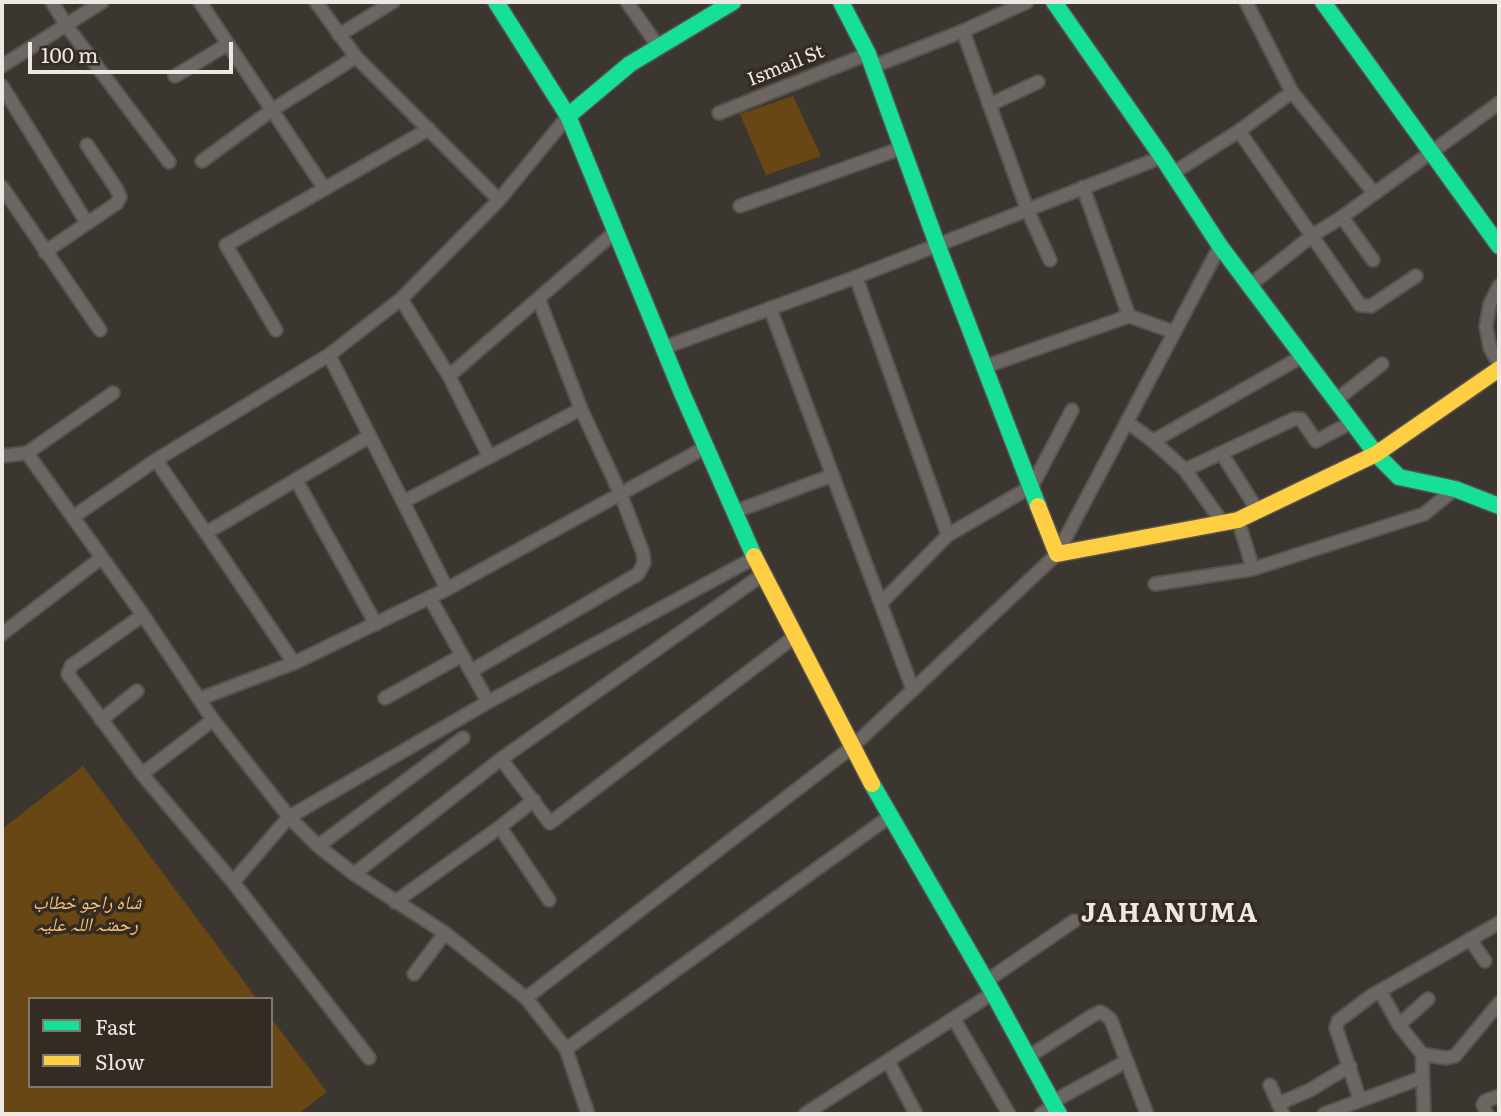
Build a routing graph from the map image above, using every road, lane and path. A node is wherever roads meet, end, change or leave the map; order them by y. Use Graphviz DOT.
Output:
graph roads {
  1 [pos="52,2"];
  2 [pos="102,2"];
  3 [pos="200,2"];
  4 [pos="316,2"];
  5 [pos="393,2"];
  6 [pos="495,2"];
  7 [pos="627,2"];
  8 [pos="841,2"];
  9 [pos="1027,2"];
  10 [pos="1054,2"];
  11 [pos="1246,2"];
  12 [pos="1323,2"];
  13 [pos="725,4"];
  14 [pos="66,25"];
  15 [pos="963,31"];
  16 [pos="339,35"];
  17 [pos="228,44"];
  18 [pos="658,46"];
  19 [pos="356,57"];
  20 [pos="870,61"];
  21 [pos="2,66"];
  22 [pos="175,76"];
  23 [pos="1038,82"];
  24 [pos="2,86"];
  25 [pos="1292,92"];
  26 [pos="1499,103"];
  27 [pos="989,105"];
  28 [pos="272,110"];
  29 [pos="719,113"];
  30 [pos="568,116"];
  31 [pos="429,129"];
  32 [pos="1239,131"];
  33 [pos="87,145"];
  34 [pos="902,149"];
  35 [pos="1431,150"];
  36 [pos="1162,157"];
  37 [pos="202,161"];
  38 [pos="169,162"];
  39 [pos="1172,173"];
  40 [pos="2,187"];
  41 [pos="1083,187"];
  42 [pos="324,188"];
  43 [pos="1374,193"];
  44 [pos="499,200"];
  45 [pos="740,206"];
  46 [pos="1027,209"];
  47 [pos="1342,217"];
  48 [pos="87,223"];
  49 [pos="615,232"];
  50 [pos="1313,235"];
  51 [pos="937,244"];
  52 [pos="1220,246"];
  53 [pos="1499,246"];
  54 [pos="45,251"];
  55 [pos="1050,260"];
  56 [pos="1373,260"];
  57 [pos="856,276"];
  58 [pos="1416,276"];
  59 [pos="1250,285"];
  60 [pos="1499,286"];
  61 [pos="401,299"];
  62 [pos="539,300"];
  63 [pos="770,308"];
  64 [pos="1129,316"];
  65 [pos="100,330"];
  66 [pos="276,330"];
  67 [pos="1174,332"];
  68 [pos="663,348"];
  69 [pos="329,355"];
  70 [pos="1303,356"];
  71 [pos="1382,364"];
  72 [pos="984,367"];
  73 [pos="1499,367"];
  74 [pos="449,376"];
  75 [pos="113,393"];
  76 [pos="1336,400"];
  77 [pos="581,409"];
  78 [pos="1072,410"];
  79 [pos="1126,422"];
  80 [pos="1352,422"];
  81 [pos="370,436"];
  82 [pos="1153,441"];
  83 [pos="706,447"];
  84 [pos="27,453"];
  85 [pos="1222,454"];
  86 [pos="1376,454"];
  87 [pos="2,456"];
  88 [pos="489,456"];
  89 [pos="156,460"];
  90 [pos="1185,470"];
  91 [pos="833,475"];
  92 [pos="296,480"];
  93 [pos="1032,486"];
  94 [pos="1455,489"];
  95 [pos="621,495"];
  96 [pos="403,502"];
  97 [pos="1499,506"];
  98 [pos="1258,511"];
  99 [pos="734,512"];
  100 [pos="73,517"];
  101 [pos="1230,521"];
  102 [pos="206,533"];
  103 [pos="948,535"];
  104 [pos="1056,554"];
  105 [pos="754,558"];
  106 [pos="100,559"];
  107 [pos="1253,569"];
  108 [pos="762,575"];
  109 [pos="1155,584"];
  110 [pos="447,589"];
  111 [pos="429,598"];
  112 [pos="881,603"];
  113 [pos="143,615"];
  114 [pos="376,624"];
  115 [pos="2,634"];
  116 [pos="794,637"];
  117 [pos="461,656"];
  118 [pos="294,663"];
  119 [pos="471,671"];
  120 [pos="913,690"];
  121 [pos="137,691"];
  122 [pos="385,698"];
  123 [pos="199,699"];
  124 [pos="488,702"];
  125 [pos="101,720"];
  126 [pos="213,720"];
  127 [pos="463,738"];
  128 [pos="852,747"];
  129 [pos="501,759"];
  130 [pos="142,774"];
  131 [pos="534,800"];
  132 [pos="289,817"];
  133 [pos="889,817"];
  134 [pos="500,827"];
  135 [pos="318,846"];
  136 [pos="354,874"];
  137 [pos="233,882"];
  138 [pos="549,900"];
  139 [pos="395,902"];
  140 [pos="1074,920"];
  141 [pos="1499,923"];
  142 [pos="445,933"];
  143 [pos="1471,939"];
  144 [pos="1485,961"];
  145 [pos="414,974"];
  146 [pos="989,987"];
  147 [pos="1380,990"];
  148 [pos="526,998"];
  149 [pos="1428,999"];
  150 [pos="1499,1003"];
  151 [pos="954,1019"];
  152 [pos="1399,1025"];
  153 [pos="566,1049"];
  154 [pos="1422,1054"];
  155 [pos="1028,1057"];
  156 [pos="369,1058"];
  157 [pos="888,1061"];
  158 [pos="1125,1062"];
  159 [pos="1350,1066"];
  160 [pos="1421,1078"];
  161 [pos="1270,1085"];
  162 [pos="1499,1096"];
  163 [pos="1360,1100"];
  164 [pos="1052,1109"];
  165 [pos="1280,1109"];
  166 [pos="812,1112"];
  167 [pos="588,1114"];
  168 [pos="916,1114"];
  169 [pos="1009,1114"];
  170 [pos="1147,1114"];
  171 [pos="1324,1114"];
  172 [pos="1424,1114"];
  173 [pos="1487,1114"];
  1 -- 14 [label="street"];
  2 -- 14 [label="street"];
  3 -- 17 [label="street"];
  4 -- 16 [label="street"];
  5 -- 16 [label="street"];
  6 -- 30 [label="street"];
  7 -- 18 [label="street"];
  8 -- 20 [label="street"];
  9 -- 15 [label="street, Ismail St"];
  10 -- 36 [label="street"];
  11 -- 25 [label="street"];
  12 -- 35 [label="street"];
  13 -- 18 [label="street"];
  14 -- 21 [label="street"];
  14 -- 38 [label="street"];
  15 -- 20 [label="street, Ismail St"];
  15 -- 27 [label="street"];
  16 -- 19 [label="street"];
  17 -- 22 [label="street"];
  17 -- 28 [label="street"];
  18 -- 30 [label="street"];
  19 -- 28 [label="street"];
  19 -- 31 [label="street"];
  20 -- 29 [label="street, Ismail St"];
  20 -- 34 [label="street"];
  23 -- 27 [label="street"];
  24 -- 48 [label="street"];
  25 -- 32 [label="street"];
  25 -- 43 [label="street"];
  26 -- 35 [label="street"];
  27 -- 46 [label="street"];
  28 -- 37 [label="street"];
  28 -- 42 [label="street"];
  30 -- 44 [label="street"];
  30 -- 49 [label="street"];
  31 -- 42 [label="street"];
  31 -- 44 [label="street"];
  32 -- 39 [label="street"];
  32 -- 50 [label="street"];
  33 -- 48 [label="street"];
  34 -- 45 [label="street"];
  34 -- 51 [label="street"];
  35 -- 43 [label="street"];
  35 -- 53 [label="street"];
  36 -- 39 [label="street"];
  36 -- 41 [label="street"];
  39 -- 52 [label="street"];
  40 -- 54 [label="street"];
  41 -- 46 [label="street"];
  41 -- 64 [label="street"];
  42 -- 66 [label="street"];
  43 -- 47 [label="street"];
  44 -- 61 [label="street"];
  46 -- 51 [label="street"];
  46 -- 55 [label="street"];
  47 -- 50 [label="street"];
  47 -- 56 [label="street"];
  48 -- 54 [label="street"];
  49 -- 62 [label="street"];
  49 -- 68 [label="street"];
  50 -- 58 [label="street"];
  50 -- 59 [label="street"];
  51 -- 57 [label="street"];
  51 -- 72 [label="street"];
  52 -- 59 [label="street"];
  52 -- 67 [label="street"];
  54 -- 65 [label="street"];
  57 -- 63 [label="street"];
  57 -- 103 [label="street"];
  59 -- 70 [label="street"];
  60 -- 73 [label="street"];
  61 -- 69 [label="street"];
  61 -- 74 [label="street"];
  62 -- 74 [label="street"];
  62 -- 77 [label="street"];
  63 -- 68 [label="street"];
  63 -- 91 [label="street"];
  64 -- 67 [label="street"];
  64 -- 72 [label="street"];
  67 -- 79 [label="street"];
  68 -- 83 [label="street"];
  69 -- 81 [label="street"];
  69 -- 89 [label="street"];
  70 -- 76 [label="street"];
  70 -- 82 [label="street"];
  71 -- 76 [label="street"];
  72 -- 93 [label="street"];
  73 -- 86 [label="street"];
  74 -- 88 [label="street"];
  75 -- 84 [label="street"];
  76 -- 80 [label="street"];
  77 -- 88 [label="street"];
  77 -- 95 [label="street"];
  78 -- 93 [label="street"];
  79 -- 82 [label="street"];
  79 -- 104 [label="street"];
  80 -- 85 [label="street"];
  80 -- 86 [label="street"];
  81 -- 92 [label="street"];
  81 -- 96 [label="street"];
  82 -- 90 [label="street"];
  83 -- 95 [label="street"];
  83 -- 99 [label="street"];
  84 -- 87 [label="street"];
  84 -- 100 [label="street"];
  85 -- 90 [label="street"];
  85 -- 98 [label="street"];
  86 -- 94 [label="street"];
  86 -- 98 [label="street"];
  88 -- 96 [label="street"];
  89 -- 100 [label="street"];
  89 -- 102 [label="street"];
  90 -- 101 [label="street"];
  91 -- 99 [label="street"];
  91 -- 112 [label="street"];
  92 -- 102 [label="street"];
  92 -- 114 [label="street"];
  93 -- 103 [label="street"];
  93 -- 104 [label="street"];
  94 -- 97 [label="street"];
  94 -- 107 [label="street"];
  95 -- 110 [label="street"];
  95 -- 119 [label="street"];
  96 -- 110 [label="street"];
  98 -- 101 [label="street"];
  99 -- 105 [label="street"];
  100 -- 106 [label="street"];
  101 -- 104 [label="street"];
  101 -- 107 [label="street"];
  102 -- 118 [label="street"];
  103 -- 112 [label="street"];
  104 -- 120 [label="street"];
  105 -- 108 [label="street"];
  105 -- 124 [label="street"];
  106 -- 113 [label="street"];
  106 -- 115 [label="street"];
  107 -- 109 [label="street"];
  108 -- 116 [label="street"];
  108 -- 129 [label="street"];
  110 -- 111 [label="street"];
  111 -- 114 [label="street"];
  111 -- 117 [label="street"];
  112 -- 120 [label="street"];
  113 -- 123 [label="street"];
  113 -- 125 [label="street"];
  114 -- 118 [label="street"];
  116 -- 128 [label="street"];
  116 -- 131 [label="street"];
  117 -- 119 [label="street"];
  117 -- 122 [label="street"];
  118 -- 123 [label="street"];
  119 -- 124 [label="street"];
  120 -- 128 [label="street"];
  121 -- 125 [label="street"];
  123 -- 126 [label="street"];
  124 -- 132 [label="street"];
  125 -- 130 [label="street"];
  126 -- 130 [label="street"];
  126 -- 132 [label="street"];
  127 -- 135 [label="street"];
  128 -- 133 [label="street"];
  128 -- 148 [label="street"];
  129 -- 131 [label="street"];
  129 -- 136 [label="street"];
  130 -- 137 [label="street"];
  131 -- 134 [label="street"];
  132 -- 135 [label="street"];
  132 -- 137 [label="street"];
  133 -- 146 [label="street"];
  133 -- 153 [label="street"];
  134 -- 138 [label="street"];
  134 -- 139 [label="street"];
  135 -- 136 [label="street"];
  136 -- 139 [label="street"];
  137 -- 156 [label="street"];
  139 -- 142 [label="street"];
  140 -- 146 [label="street"];
  141 -- 143 [label="street"];
  142 -- 145 [label="street"];
  142 -- 148 [label="street"];
  143 -- 144 [label="street"];
  143 -- 147 [label="street"];
  146 -- 151 [label="street"];
  146 -- 155 [label="street"];
  147 -- 152 [label="street"];
  147 -- 159 [label="street"];
  148 -- 153 [label="street"];
  149 -- 152 [label="street"];
  150 -- 154 [label="street"];
  151 -- 157 [label="street"];
  151 -- 169 [label="street"];
  152 -- 154 [label="street"];
  153 -- 167 [label="street"];
  154 -- 160 [label="street"];
  155 -- 158 [label="street"];
  155 -- 164 [label="street"];
  157 -- 166 [label="street"];
  157 -- 168 [label="street"];
  158 -- 164 [label="street"];
  158 -- 170 [label="street"];
  159 -- 163 [label="street"];
  159 -- 165 [label="street"];
  160 -- 163 [label="street"];
  160 -- 172 [label="street"];
  161 -- 165 [label="street"];
  162 -- 173 [label="street"];
  163 -- 171 [label="street"];
}
